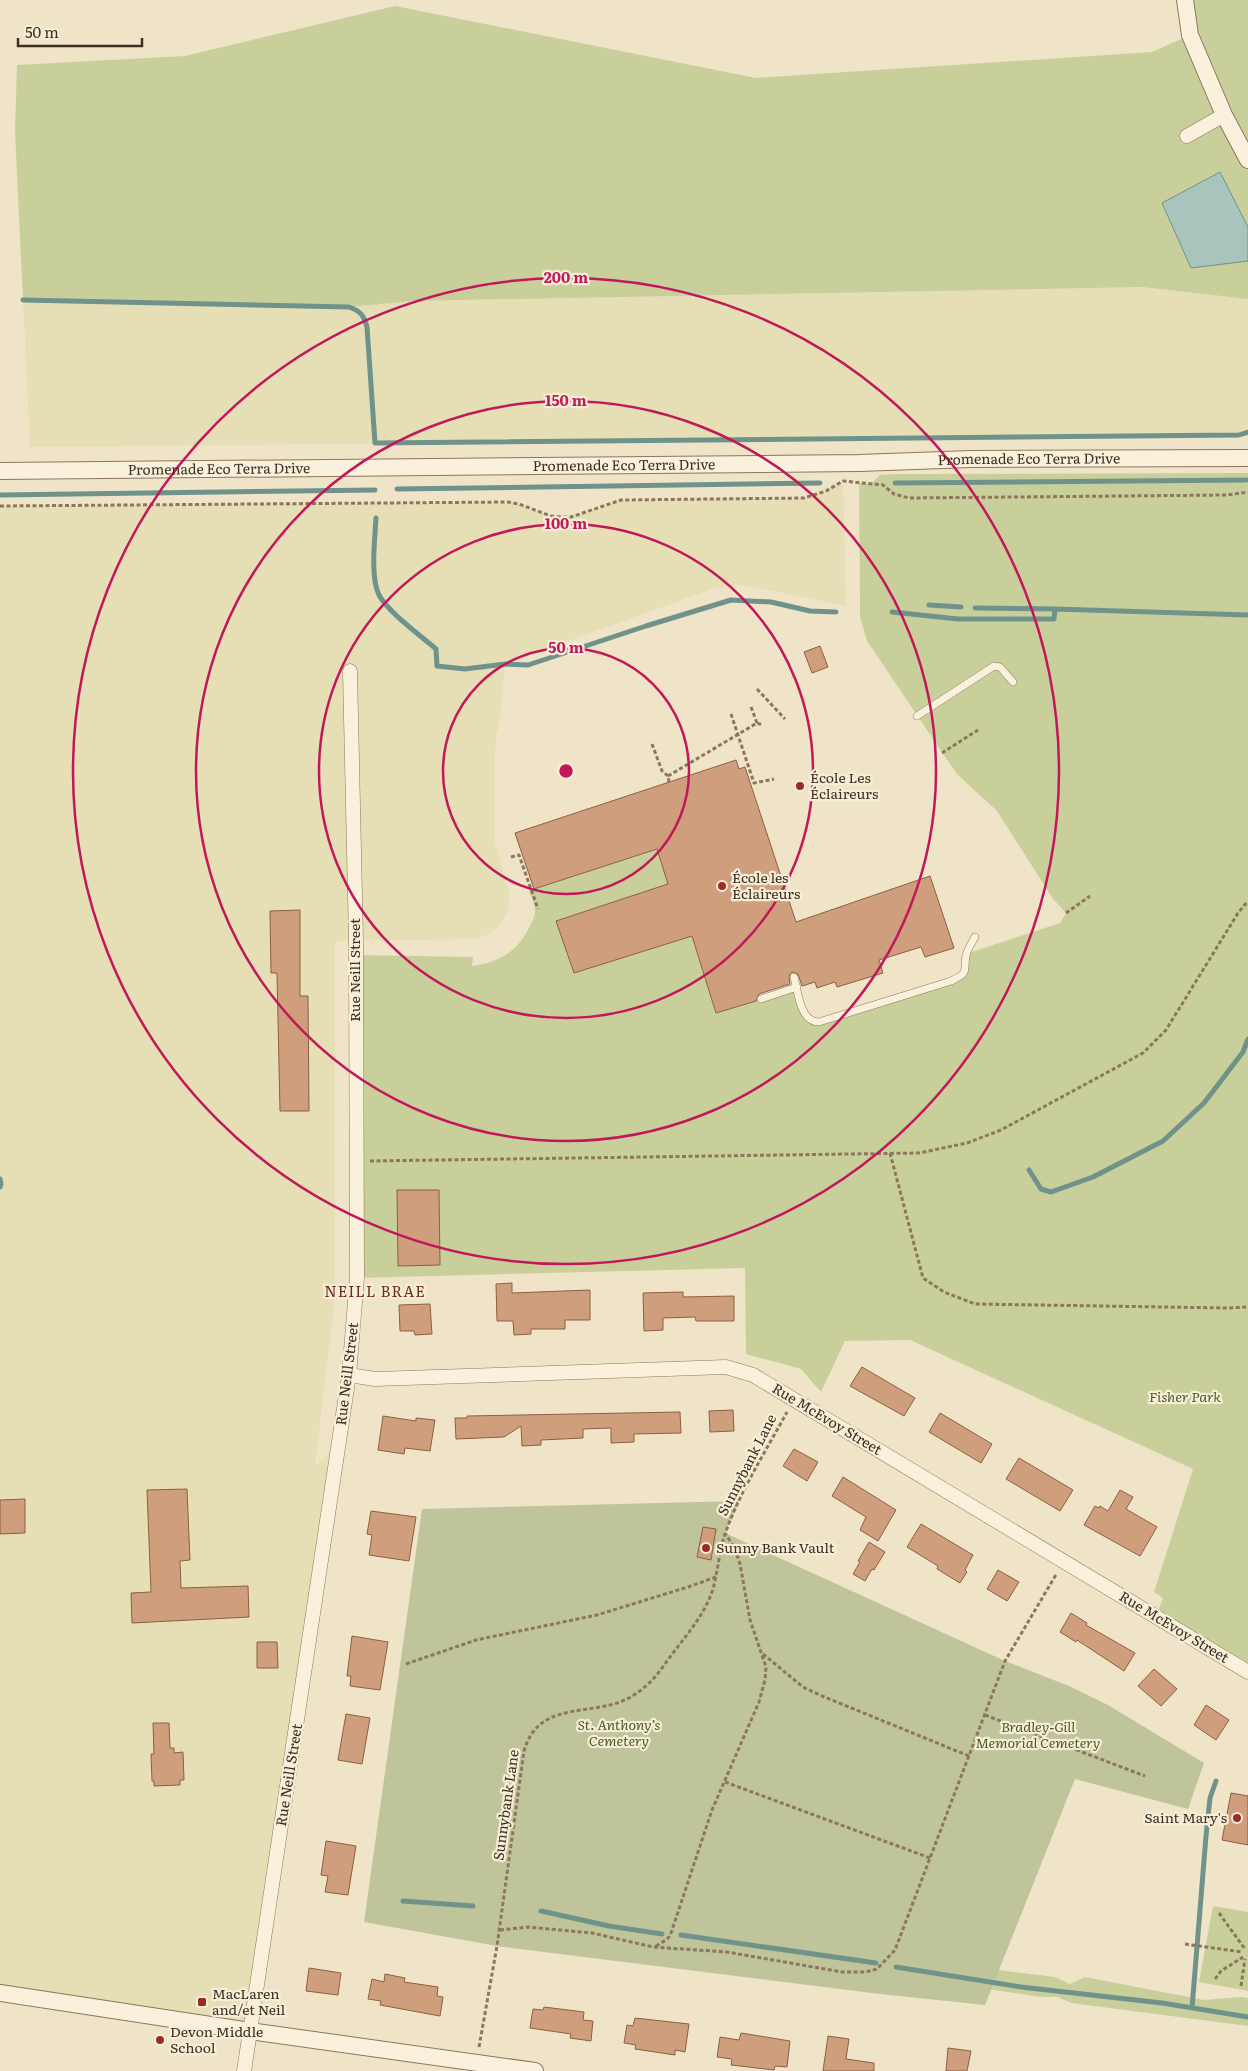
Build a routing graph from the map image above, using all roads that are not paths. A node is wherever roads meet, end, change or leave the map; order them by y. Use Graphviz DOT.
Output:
graph roads {
  1 [pos="1185,0"];
  2 [pos="1224,116"];
  3 [pos="1187,136"];
  4 [pos="1248,160"];
  5 [pos="1248,458"];
  6 [pos="0,471"];
  7 [pos="350,671"];
  8 [pos="1013,682"];
  9 [pos="918,716"];
  10 [pos="974,937"];
  11 [pos="794,977"];
  12 [pos="796,987"];
  13 [pos="761,999"];
  14 [pos="349,1375"];
  15 [pos="1248,1672"];
  16 [pos="0,1993"];
  17 [pos="250,2031"];
  18 [pos="476,2067"];
  19 [pos="244,2071"];
  20 [pos="535,2071"];
  1 -- 2 [label="street"];
  2 -- 3 [label="street"];
  2 -- 4 [label="street"];
  5 -- 6 [label="street, Promenade Eco Terra Drive"];
  7 -- 14 [label="street, Rue Neill Street"];
  8 -- 9 [label="lane"];
  10 -- 12 [label="lane"];
  11 -- 12 [label="lane"];
  12 -- 13 [label="lane"];
  14 -- 15 [label="street, Rue McEvoy Street"];
  14 -- 17 [label="street, Rue Neill Street"];
  16 -- 17 [label="street"];
  17 -- 18 [label="street"];
  17 -- 19 [label="street, Rue Neill Street"];
  18 -- 20 [label="street"];
}
